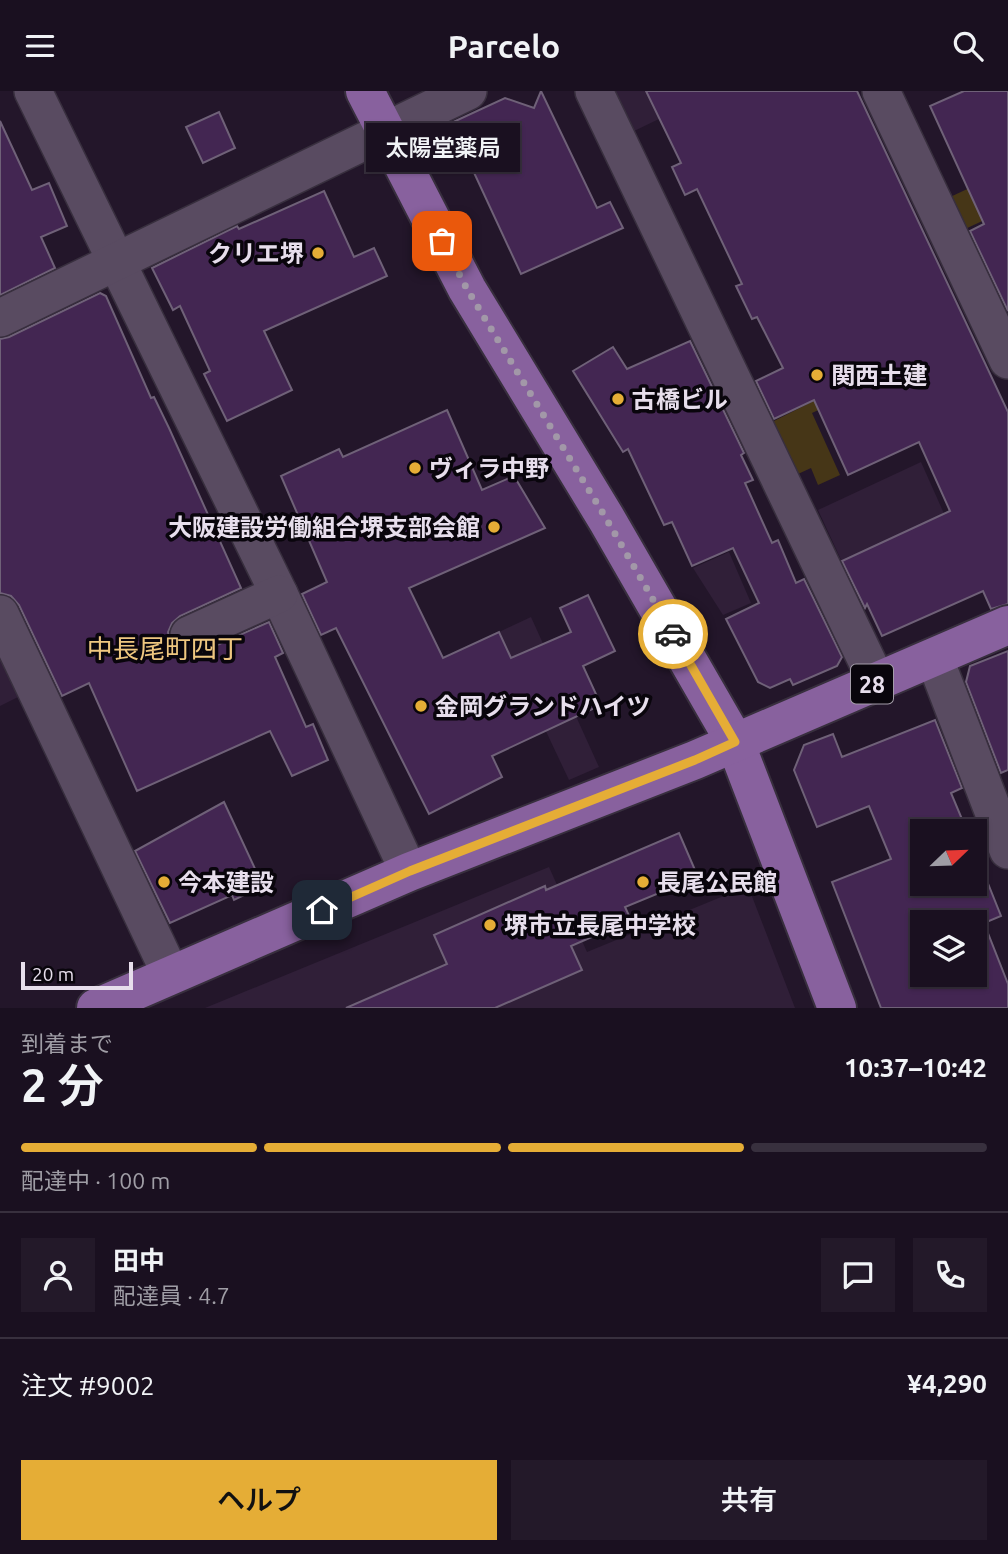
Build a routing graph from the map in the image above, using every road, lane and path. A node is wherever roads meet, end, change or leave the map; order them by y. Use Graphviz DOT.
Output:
graph roads {
  1 [pos="33,91"];
  2 [pos="365,91"];
  3 [pos="468,91"];
  4 [pos="594,91"];
  5 [pos="881,91"];
  6 [pos="385,132"];
  7 [pos="117,261"];
  8 [pos="0,318"];
  9 [pos="1008,360"];
  10 [pos="279,594"];
  11 [pos="0,614"];
  12 [pos="1008,625"];
  13 [pos="189,635"];
  14 [pos="933,657"];
  15 [pos="877,682"];
  16 [pos="735,742"];
  17 [pos="1008,850"];
  18 [pos="410,871"];
  19 [pos="171,975"];
  20 [pos="96,1008"];
  21 [pos="837,1008"];
  1 -- 7 [label="street"];
  2 -- 6 [label="main road"];
  3 -- 6 [label="street"];
  4 -- 15 [label="street"];
  5 -- 9 [label="street"];
  6 -- 7 [label="street"];
  6 -- 16 [label="main road"];
  7 -- 8 [label="street"];
  7 -- 10 [label="street"];
  10 -- 13 [label="street"];
  10 -- 18 [label="street"];
  11 -- 19 [label="street"];
  12 -- 14 [label="main road, 28"];
  14 -- 15 [label="main road, 28"];
  14 -- 17 [label="street"];
  15 -- 16 [label="main road, 28"];
  16 -- 18 [label="main road, 28"];
  16 -- 21 [label="main road"];
  18 -- 19 [label="main road, 28"];
  19 -- 20 [label="main road, 28"];
}
